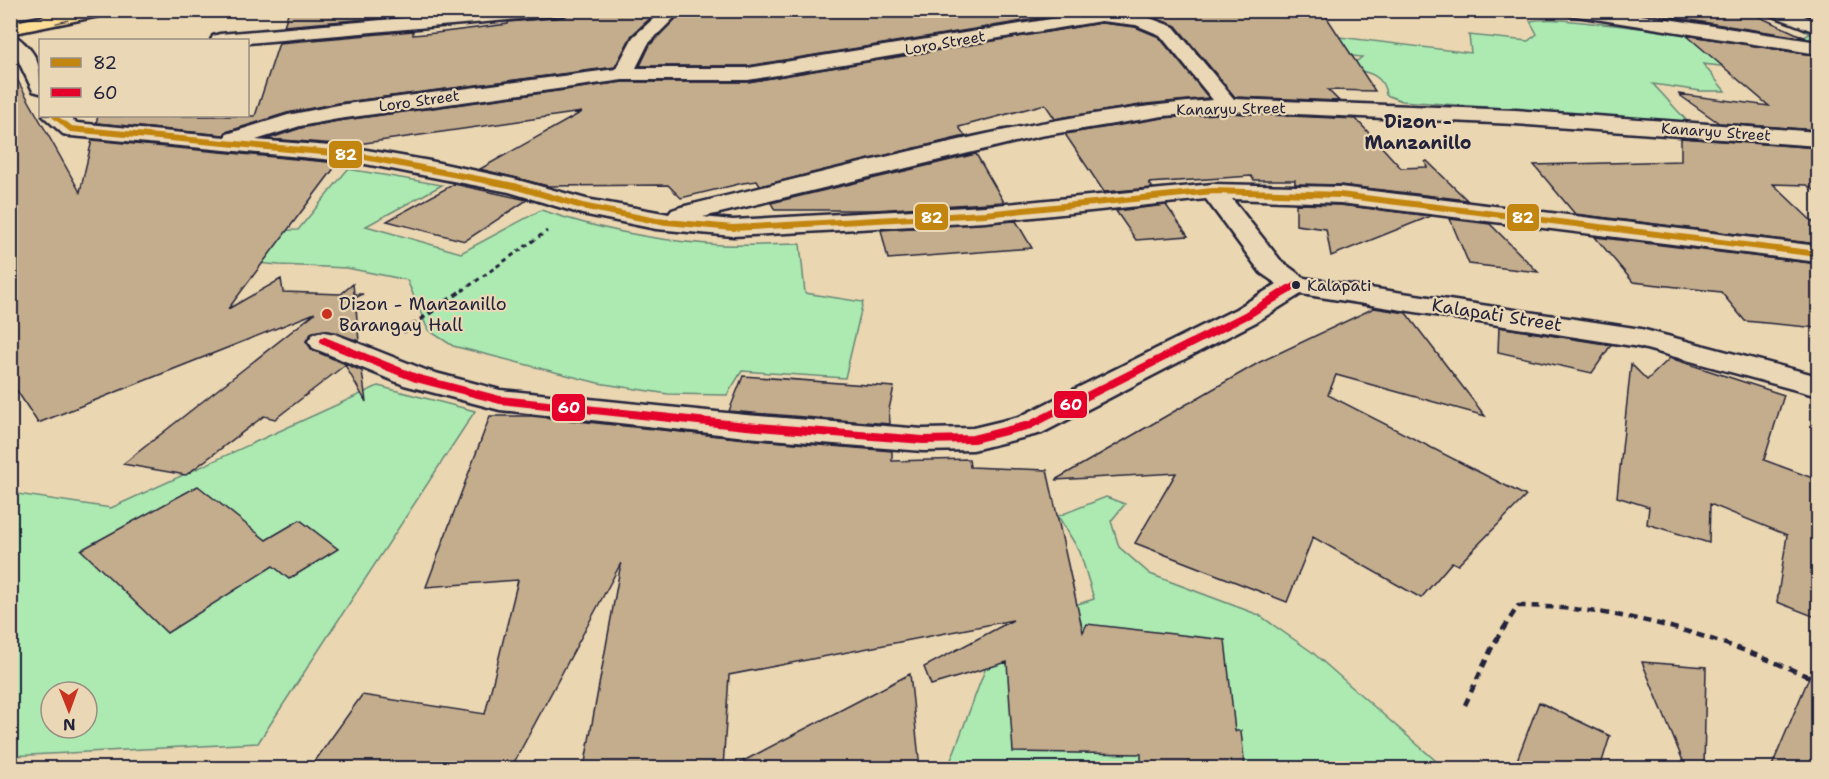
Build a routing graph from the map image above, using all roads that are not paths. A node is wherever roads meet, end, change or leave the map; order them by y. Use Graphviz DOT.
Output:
graph roads {
  1 [pos="104,10"];
  2 [pos="564,10"];
  3 [pos="674,10"];
  4 [pos="1570,10"];
  5 [pos="1774,10"];
  6 [pos="24,13"];
  7 [pos="64,16"];
  8 [pos="10,23"];
  9 [pos="1818,28"];
  10 [pos="10,29"];
  11 [pos="231,39"];
  12 [pos="10,40"];
  13 [pos="1818,48"];
  14 [pos="33,56"];
  15 [pos="623,74"];
  16 [pos="39,83"];
  17 [pos="1228,105"];
  18 [pos="55,117"];
  19 [pos="1818,139"];
  20 [pos="219,143"];
  21 [pos="1212,191"];
  22 [pos="656,221"];
  23 [pos="1818,254"];
  24 [pos="1296,285"];
  25 [pos="324,341"];
  26 [pos="1818,386"];
  1 -- 7 [label="highway"];
  2 -- 11 [label="street"];
  3 -- 15 [label="street"];
  4 -- 13 [label="street"];
  5 -- 9 [label="street"];
  6 -- 7 [label="highway"];
  7 -- 8 [label="highway, bridge"];
  7 -- 10 [label="highway"];
  12 -- 14 [label="street"];
  14 -- 16 [label="street"];
  15 -- 17 [label="street, Loro Street"];
  15 -- 20 [label="street, Loro Street"];
  17 -- 19 [label="street, Kanaryu Street"];
  17 -- 22 [label="street, Kanaryu Street"];
  18 -- 20 [label="street"];
  20 -- 22 [label="street"];
  21 -- 22 [label="street"];
  21 -- 23 [label="street"];
  21 -- 24 [label="street, Kalapati Street"];
  24 -- 25 [label="street"];
  24 -- 26 [label="street, Kalapati Street"];
}
